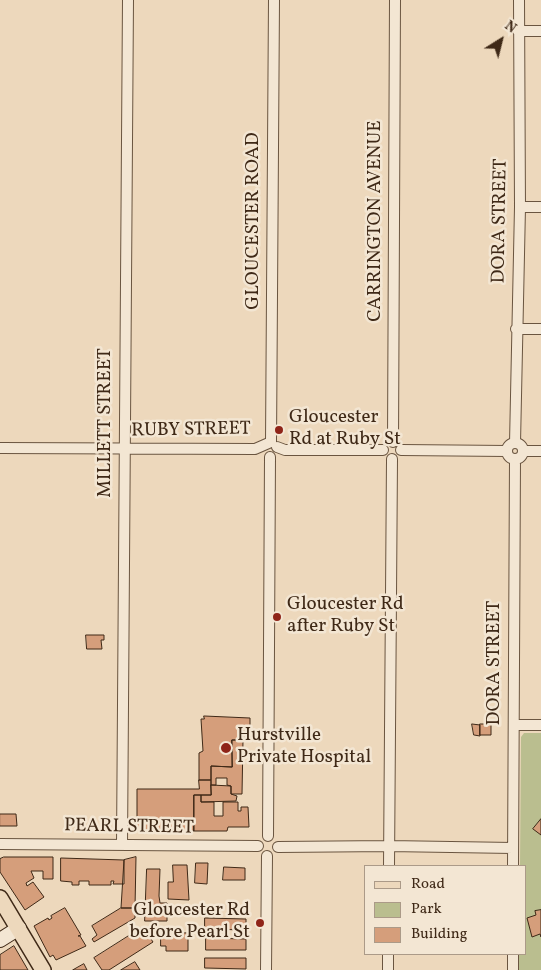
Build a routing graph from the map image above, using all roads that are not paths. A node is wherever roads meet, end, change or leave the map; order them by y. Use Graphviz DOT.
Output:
graph roads {
  1 [pos="128,0"];
  2 [pos="274,0"];
  3 [pos="395,0"];
  4 [pos="519,0"];
  5 [pos="518,31"];
  6 [pos="541,31"];
  7 [pos="520,206"];
  8 [pos="541,207"];
  9 [pos="516,329"];
  10 [pos="541,329"];
  11 [pos="393,442"];
  12 [pos="514,443"];
  13 [pos="270,445"];
  14 [pos="0,448"];
  15 [pos="124,450"];
  16 [pos="383,450"];
  17 [pos="401,450"];
  18 [pos="523,451"];
  19 [pos="541,451"];
  20 [pos="511,455"];
  21 [pos="392,459"];
  22 [pos="514,725"];
  23 [pos="541,725"];
  24 [pos="268,836"];
  25 [pos="0,844"];
  26 [pos="122,845"];
  27 [pos="258,846"];
  28 [pos="389,846"];
  29 [pos="278,847"];
  30 [pos="513,848"];
  31 [pos="267,856"];
  32 [pos="389,865"];
  33 [pos="513,865"];
  34 [pos="0,898"];
  35 [pos="19,928"];
  36 [pos="0,940"];
  37 [pos="388,955"];
  38 [pos="513,955"];
  39 [pos="43,970"];
  40 [pos="266,970"];
  41 [pos="388,970"];
  42 [pos="512,970"];
  1 -- 15 [label="street, MILLETT STREET"];
  2 -- 13 [label="street, GLOUCESTER ROAD"];
  3 -- 11 [label="street, CARRINGTON AVENUE"];
  4 -- 5 [label="street, DORA STREET"];
  5 -- 6 [label="street"];
  5 -- 7 [label="street, DORA STREET"];
  7 -- 8 [label="street"];
  7 -- 9 [label="street, DORA STREET"];
  9 -- 10 [label="street"];
  9 -- 12 [label="street, DORA STREET"];
  11 -- 16 [label="street"];
  11 -- 17 [label="street"];
  12 -- 18 [label="street"];
  12 -- 20 [label="street"];
  13 -- 15 [label="street, RUBY STREET"];
  13 -- 16 [label="street, RUBY STREET"];
  13 -- 24 [label="street"];
  14 -- 15 [label="street, RUBY STREET"];
  15 -- 26 [label="street, MILLETT STREET"];
  16 -- 21 [label="street"];
  17 -- 20 [label="street"];
  17 -- 21 [label="street"];
  18 -- 19 [label="street"];
  18 -- 20 [label="street"];
  20 -- 22 [label="street, DORA STREET"];
  21 -- 28 [label="street"];
  22 -- 23 [label="street"];
  22 -- 30 [label="street, DORA STREET"];
  24 -- 27 [label="street"];
  24 -- 29 [label="street"];
  25 -- 26 [label="street, PEARL STREET"];
  26 -- 27 [label="street, PEARL STREET"];
  27 -- 31 [label="street"];
  28 -- 29 [label="street"];
  28 -- 30 [label="street"];
  28 -- 32 [label="street"];
  29 -- 31 [label="street"];
  30 -- 33 [label="street, DORA STREET"];
  31 -- 40 [label="street"];
  34 -- 35 [label="main road"];
  35 -- 36 [label="street"];
  35 -- 39 [label="main road"];
  37 -- 41 [label="street"];
  38 -- 42 [label="street"];
}
